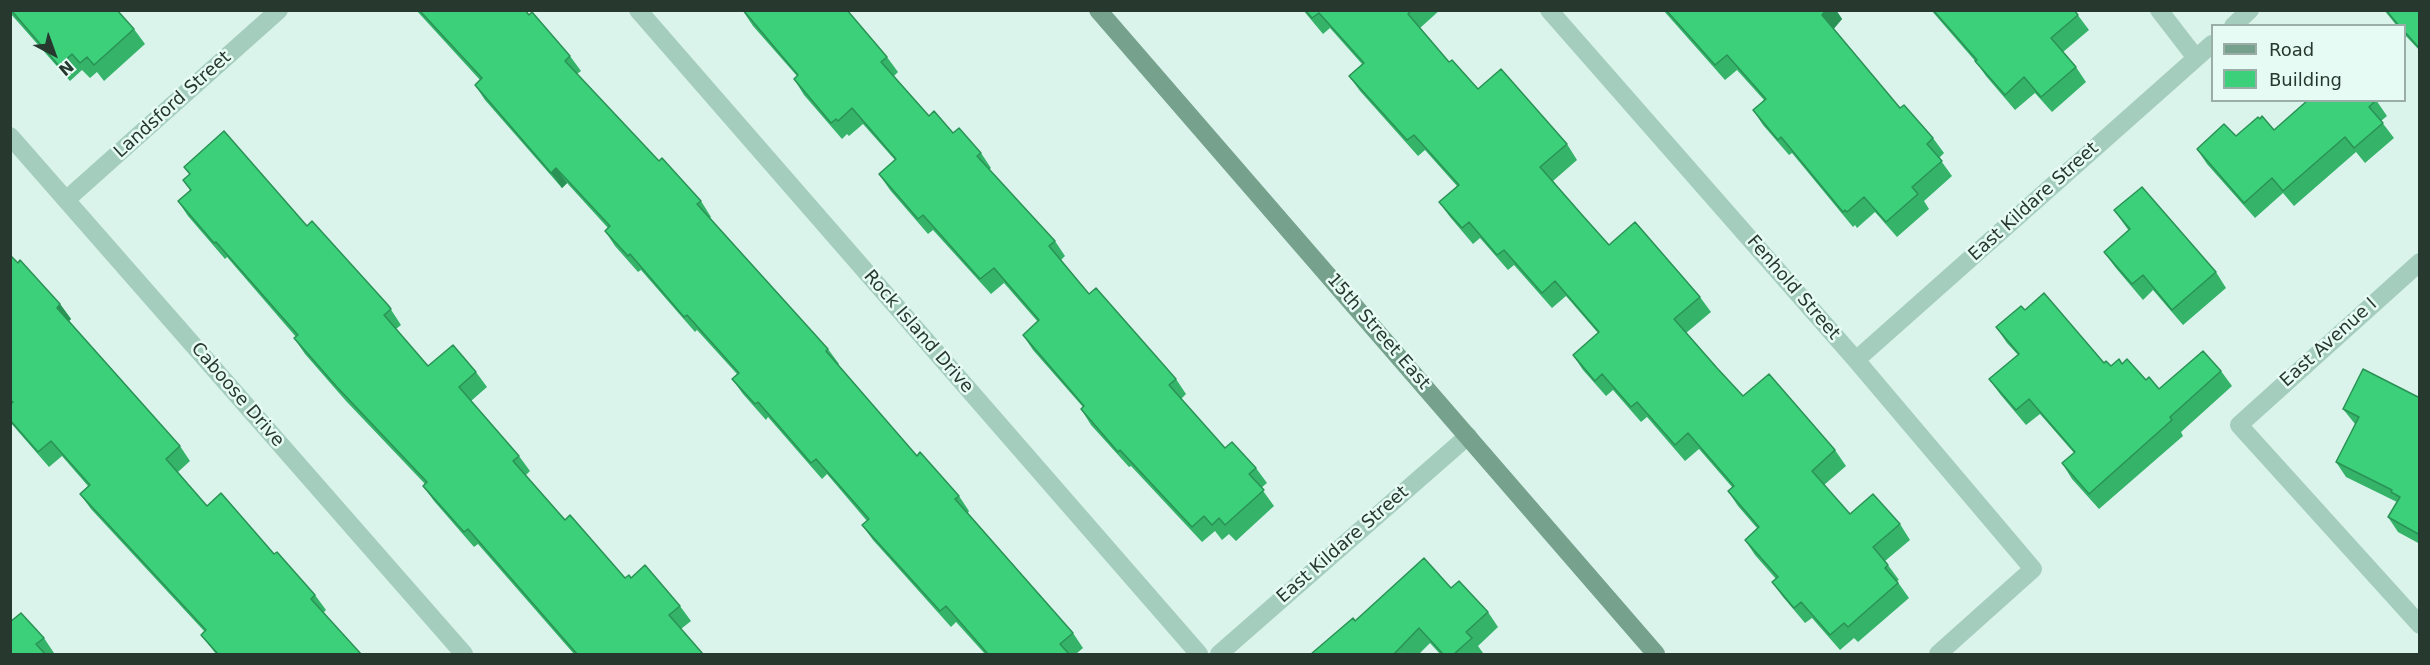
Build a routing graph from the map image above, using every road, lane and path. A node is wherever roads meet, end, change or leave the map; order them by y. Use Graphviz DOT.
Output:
graph roads {
  1 [pos="279,10"];
  2 [pos="638,10"];
  3 [pos="1098,10"];
  4 [pos="1549,10"];
  5 [pos="2159,10"];
  6 [pos="2250,10"];
  7 [pos="2235,24"];
  8 [pos="2211,45"];
  9 [pos="2196,58"];
  10 [pos="10,136"];
  11 [pos="66,200"];
  12 [pos="2420,261"];
  13 [pos="1856,360"];
  14 [pos="1468,436"];
  15 [pos="2420,625"];
  16 [pos="464,654"];
  17 [pos="1198,654"];
  18 [pos="1219,654"];
  19 [pos="1656,654"];
  20 [pos="1938,654"];
  1 -- 11 [label="street, Landsford Street"];
  2 -- 17 [label="street, Rock Island Drive"];
  3 -- 14 [label="street, 15th Street East"];
  4 -- 13 [label="street, Fenhold Street"];
  5 -- 9 [label="street"];
  6 -- 7 [label="street"];
  8 -- 9 [label="street, East Kildare Street"];
  9 -- 13 [label="street, East Kildare Street"];
  10 -- 11 [label="street, Caboose Drive"];
  11 -- 16 [label="street, Caboose Drive"];
  12 -- 15 [label="street, East Avenue I"];
  13 -- 20 [label="street, Fenhold Street"];
  14 -- 18 [label="street, East Kildare Street"];
  14 -- 19 [label="street, 15th Street East"];
}
